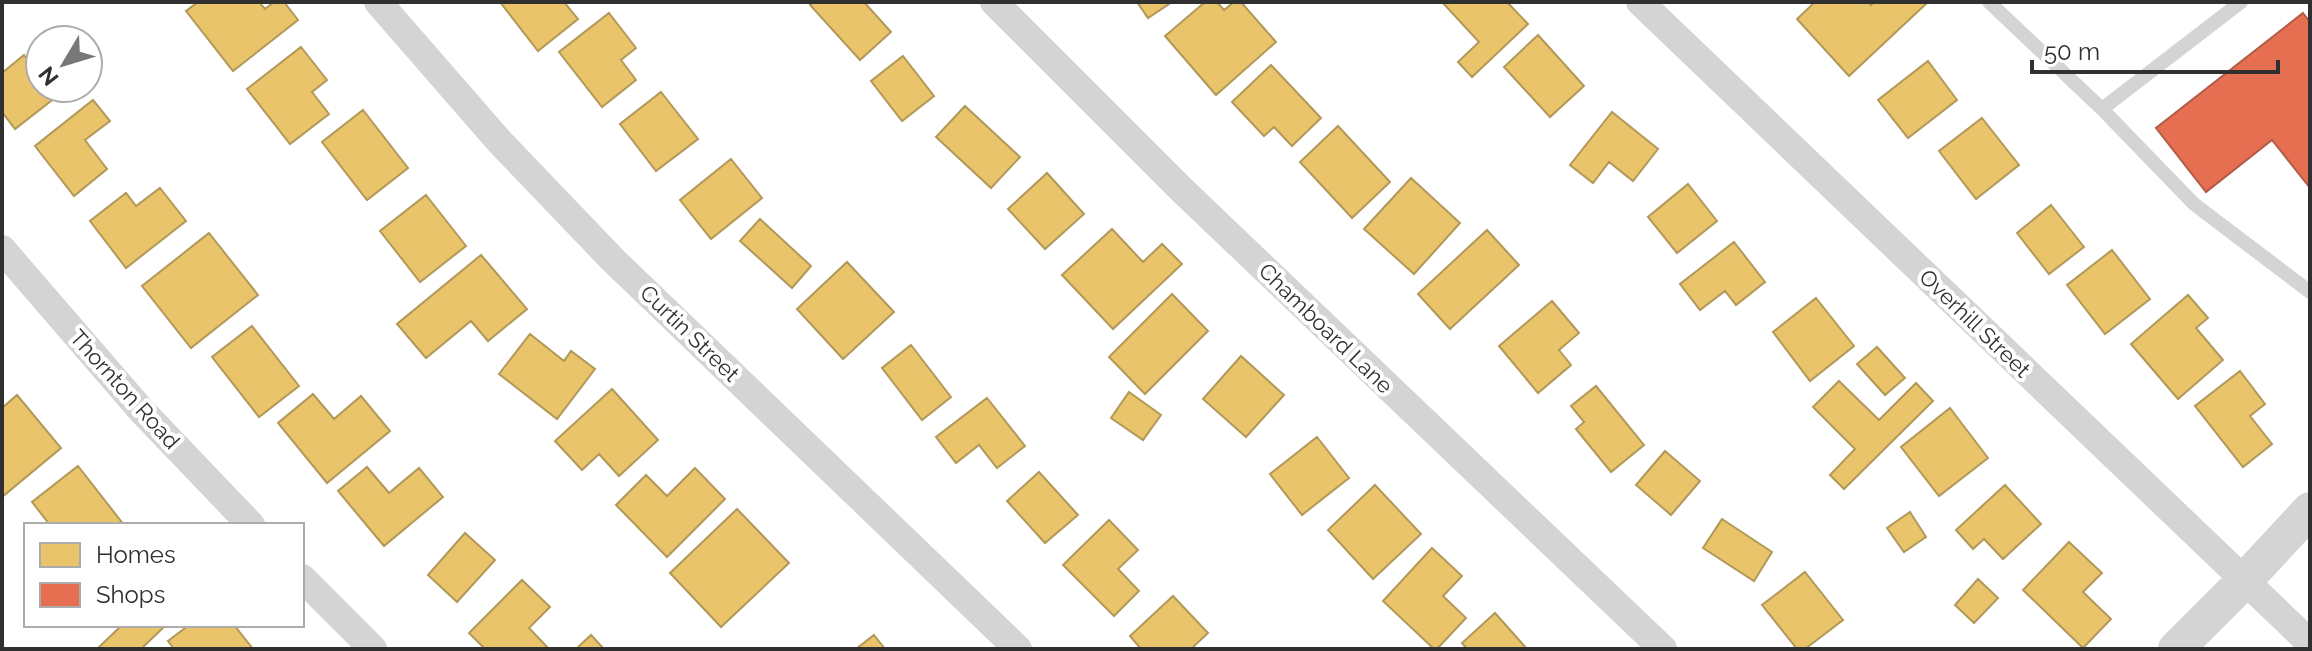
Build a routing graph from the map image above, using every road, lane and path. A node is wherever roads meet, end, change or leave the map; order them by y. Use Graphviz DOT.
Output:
graph roads {
  1 [pos="378,2"];
  2 [pos="994,2"];
  3 [pos="1640,2"];
  4 [pos="1989,2"];
  5 [pos="2241,2"];
  6 [pos="2102,109"];
  7 [pos="2,249"];
  8 [pos="2310,292"];
  9 [pos="2310,510"];
  10 [pos="249,523"];
  11 [pos="304,580"];
  12 [pos="2245,580"];
  13 [pos="2310,643"];
  14 [pos="373,649"];
  15 [pos="1018,649"];
  16 [pos="1663,649"];
  17 [pos="2176,649"];
  1 -- 15 [label="street, Curtin Street"];
  2 -- 16 [label="street, Chamboard Lane"];
  3 -- 12 [label="street, Overhill Street"];
  4 -- 6 [label="lane"];
  5 -- 6 [label="lane"];
  6 -- 8 [label="lane"];
  7 -- 10 [label="street, Thornton Road"];
  9 -- 12 [label="street"];
  11 -- 14 [label="street"];
  12 -- 13 [label="street, Overhill Street"];
  12 -- 17 [label="street"];
}
